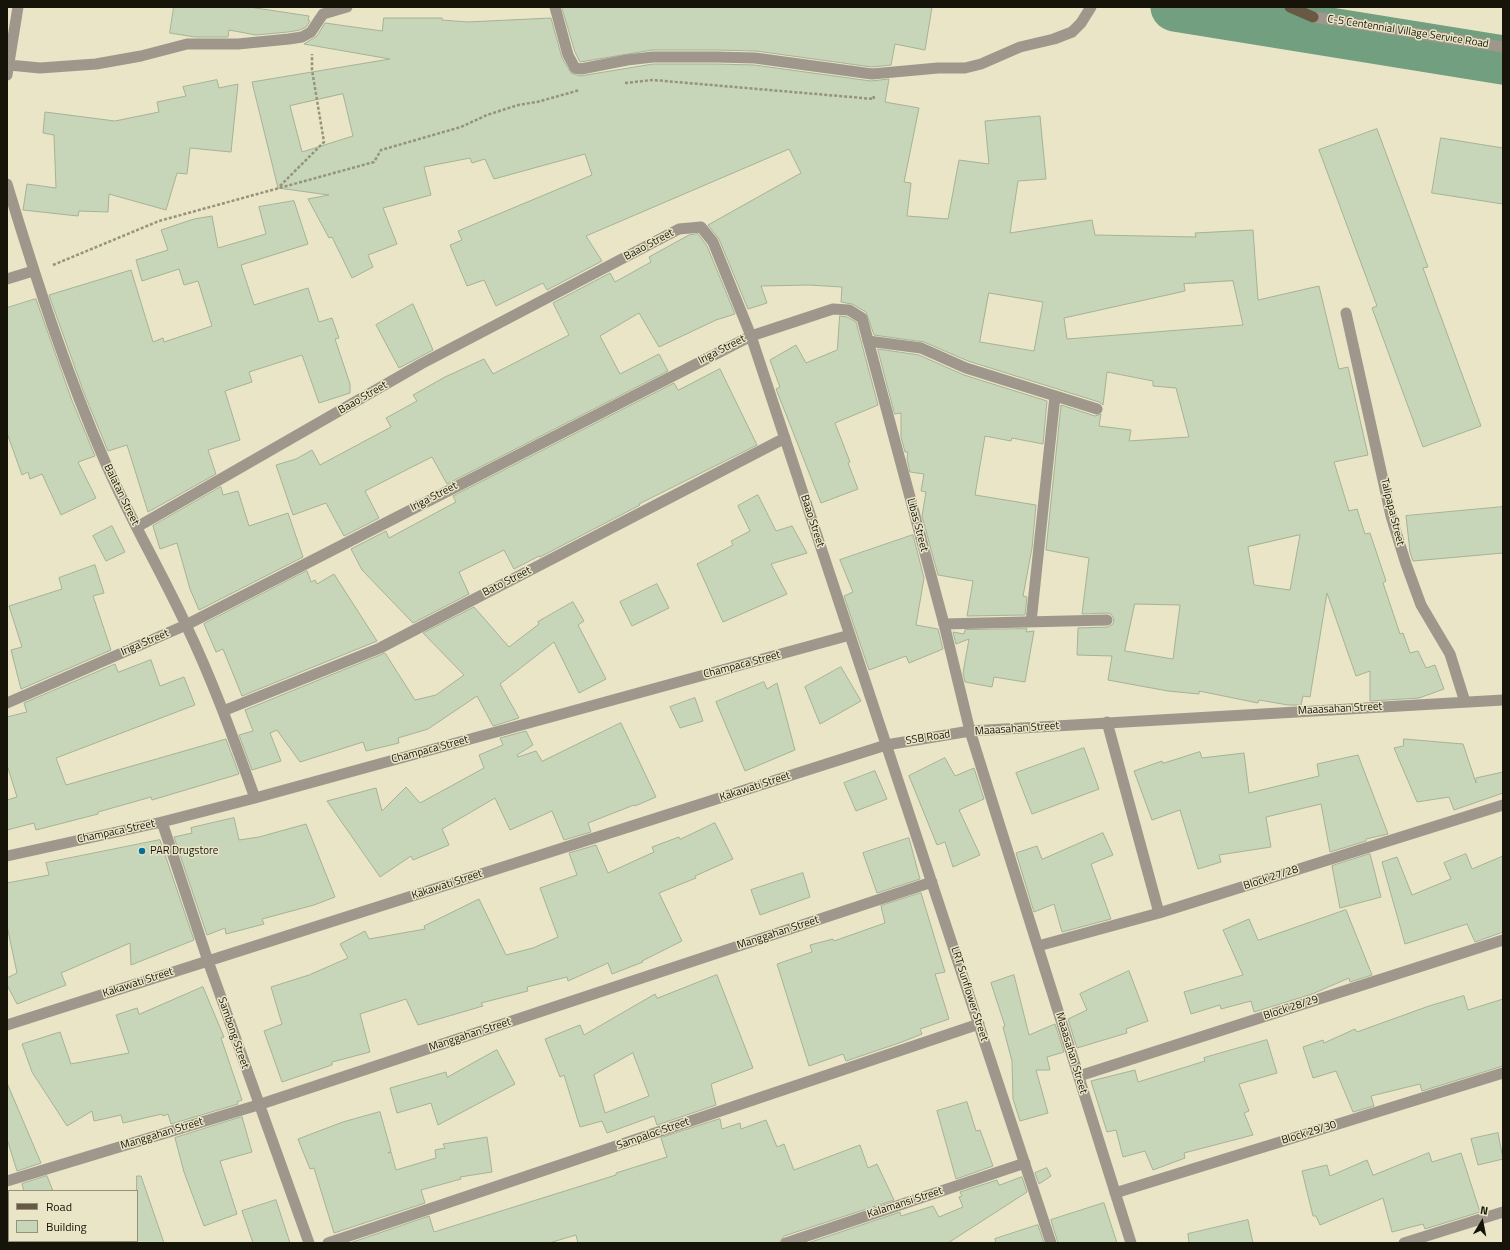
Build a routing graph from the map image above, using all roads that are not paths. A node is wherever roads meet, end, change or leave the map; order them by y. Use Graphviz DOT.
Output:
graph roads {
  1 [pos="18,7"];
  2 [pos="347,7"];
  3 [pos="555,7"];
  4 [pos="1091,7"];
  5 [pos="1290,7"];
  6 [pos="1313,17"];
  7 [pos="1503,47"];
  8 [pos="8,70"];
  9 [pos="7,184"];
  10 [pos="33,271"];
  11 [pos="7,279"];
  12 [pos="1346,313"];
  13 [pos="862,318"];
  14 [pos="751,336"];
  15 [pos="868,341"];
  16 [pos="1055,396"];
  17 [pos="1097,409"];
  18 [pos="785,438"];
  19 [pos="137,527"];
  20 [pos="1106,620"];
  21 [pos="1031,622"];
  22 [pos="944,624"];
  23 [pos="186,625"];
  24 [pos="850,635"];
  25 [pos="1503,700"];
  26 [pos="1465,702"];
  27 [pos="7,703"];
  28 [pos="223,710"];
  29 [pos="1107,722"];
  30 [pos="970,731"];
  31 [pos="886,745"];
  32 [pos="255,798"];
  33 [pos="1503,805"];
  34 [pos="162,822"];
  35 [pos="7,856"];
  36 [pos="932,882"];
  37 [pos="1159,913"];
  38 [pos="1503,940"];
  39 [pos="1038,946"];
  40 [pos="208,961"];
  41 [pos="979,1024"];
  42 [pos="7,1025"];
  43 [pos="1503,1073"];
  44 [pos="1079,1076"];
  45 [pos="258,1105"];
  46 [pos="1025,1163"];
  47 [pos="7,1181"];
  48 [pos="1115,1193"];
  49 [pos="1503,1212"];
  50 [pos="309,1243"];
  51 [pos="328,1243"];
  52 [pos="786,1243"];
  53 [pos="1051,1243"];
  54 [pos="1131,1243"];
  55 [pos="1404,1243"];
  1 -- 8 [label="street"];
  2 -- 8 [label="street"];
  3 -- 4 [label="street"];
  5 -- 6 [label="main road"];
  6 -- 7 [label="street, C-5 Centennial Village Service Road"];
  9 -- 10 [label="street, Balatan Street"];
  10 -- 11 [label="street"];
  10 -- 19 [label="street, Balatan Street"];
  12 -- 26 [label="street, Talipapa Street"];
  13 -- 14 [label="street, Iriga Street"];
  13 -- 15 [label="street, Libas Street"];
  14 -- 18 [label="street, Baao Street"];
  14 -- 19 [label="street, Baao Street"];
  14 -- 23 [label="street, Iriga Street"];
  15 -- 16 [label="street"];
  15 -- 22 [label="street, Libas Street"];
  16 -- 17 [label="street"];
  16 -- 21 [label="street"];
  18 -- 24 [label="street, Baao Street"];
  18 -- 28 [label="street, Bato Street"];
  19 -- 23 [label="street, Balatan Street"];
  20 -- 21 [label="street"];
  21 -- 22 [label="street"];
  22 -- 30 [label="street, Libas Street"];
  23 -- 27 [label="street, Iriga Street"];
  23 -- 28 [label="street, Balatan Street"];
  24 -- 31 [label="street, Baao Street"];
  24 -- 32 [label="street, Champaca Street"];
  25 -- 26 [label="street, Maaasahan Street"];
  26 -- 29 [label="street, Maaasahan Street"];
  28 -- 32 [label="street, Balatan Street"];
  29 -- 30 [label="street, Maaasahan Street"];
  29 -- 37 [label="street"];
  30 -- 31 [label="street, SSB Road"];
  30 -- 39 [label="street, Maaasahan Street"];
  31 -- 36 [label="street, LRT Sunflower Street"];
  31 -- 40 [label="street, Kakawati Street"];
  32 -- 34 [label="street, Champaca Street"];
  33 -- 37 [label="street, Block 27/28"];
  34 -- 35 [label="street, Champaca Street"];
  34 -- 40 [label="street, Sambong Street"];
  36 -- 41 [label="street, LRT Sunflower Street"];
  36 -- 45 [label="street, Manggahan Street"];
  37 -- 39 [label="street, Block 27/28"];
  38 -- 44 [label="street, Block 28/29"];
  39 -- 44 [label="street, Maaasahan Street"];
  40 -- 42 [label="street, Kakawati Street"];
  40 -- 45 [label="street, Sambong Street"];
  41 -- 46 [label="street, LRT Sunflower Street"];
  41 -- 51 [label="street, Sampaloc Street"];
  43 -- 48 [label="street, Block 29/30"];
  44 -- 48 [label="street, Maaasahan Street"];
  45 -- 47 [label="street, Manggahan Street"];
  45 -- 50 [label="street, Sambong Street"];
  46 -- 52 [label="street, Kalamansi Street"];
  46 -- 53 [label="street, LRT Sunflower Street"];
  48 -- 54 [label="street, Maaasahan Street"];
  49 -- 55 [label="street"];
}
